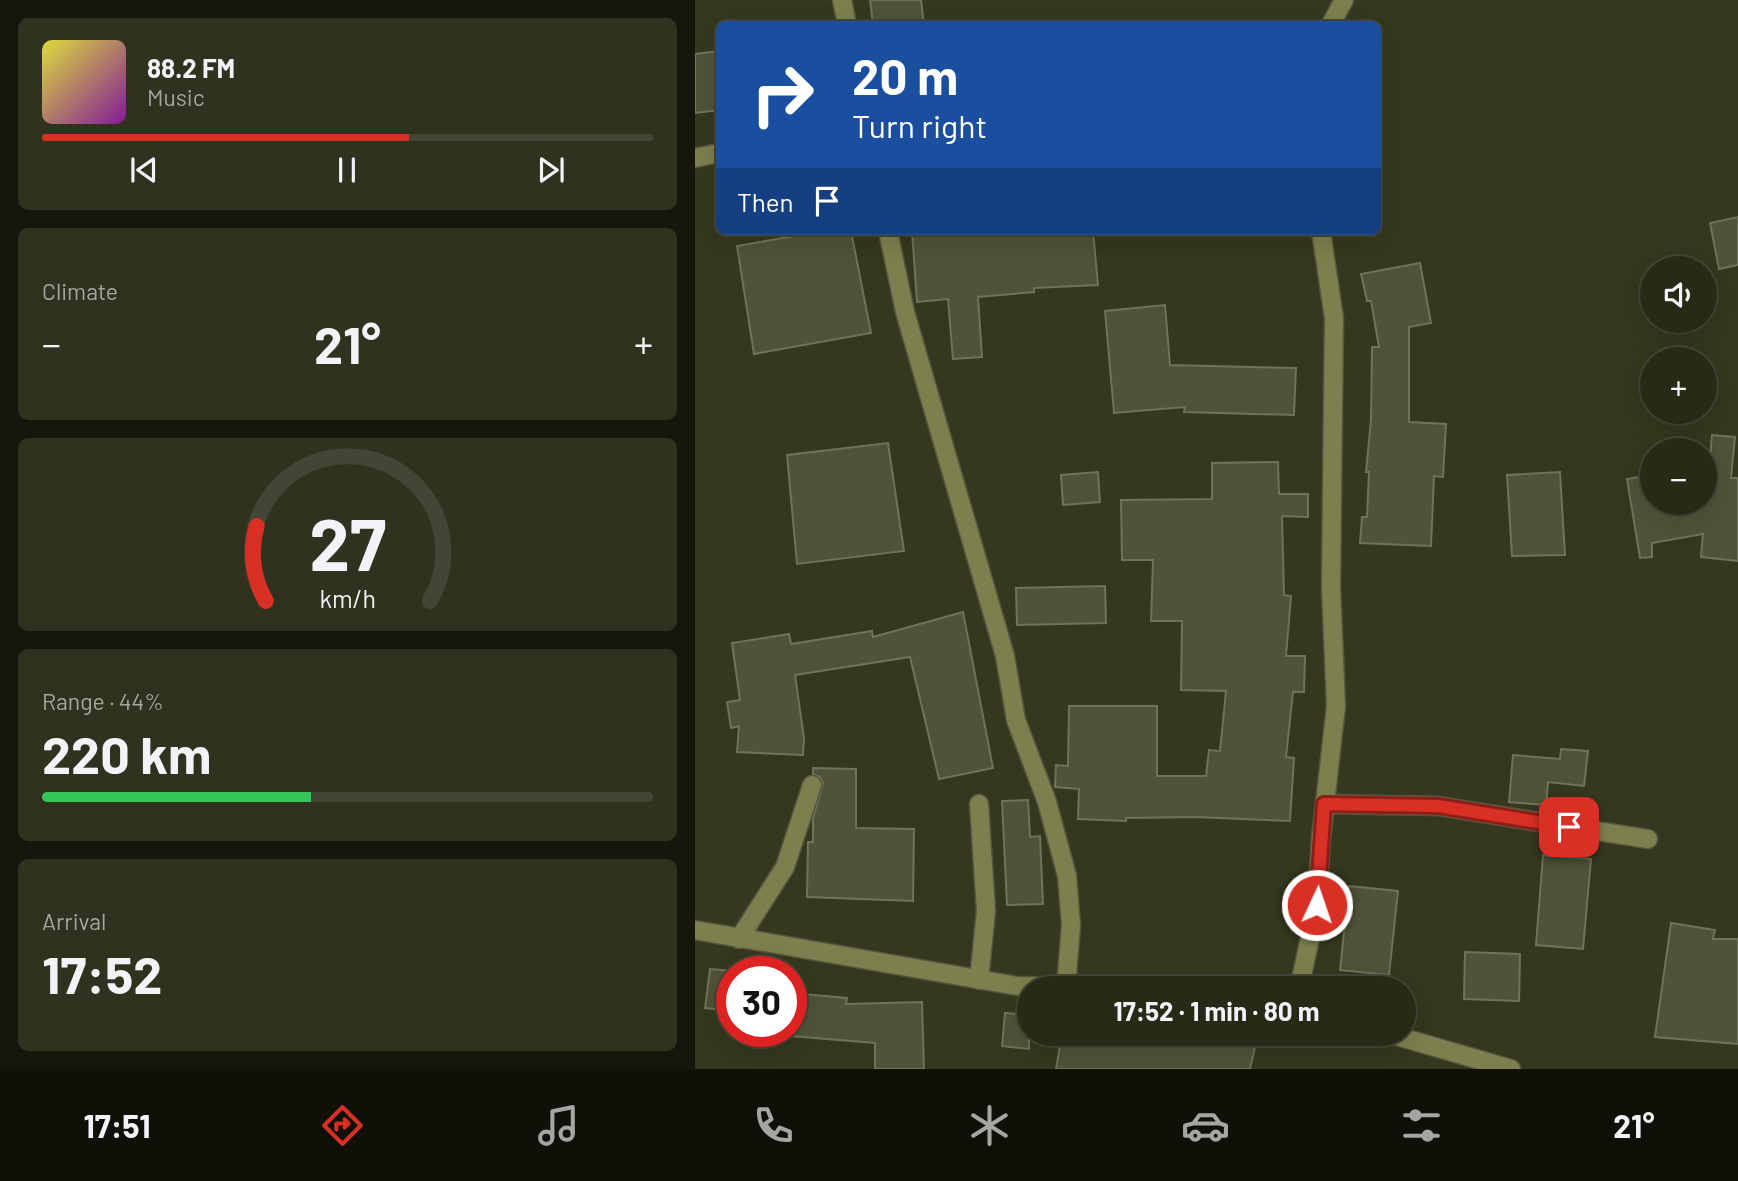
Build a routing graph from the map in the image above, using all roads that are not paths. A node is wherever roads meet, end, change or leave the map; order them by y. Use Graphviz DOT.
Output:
graph roads {
  1 [pos="842,0"];
  2 [pos="1344,0"];
  3 [pos="846,21"];
  4 [pos="1333,21"];
  5 [pos="716,154"];
  6 [pos="695,158"];
  7 [pos="889,235"];
  8 [pos="1322,235"];
  9 [pos="812,785"];
  10 [pos="979,804"];
  11 [pos="1324,804"];
  12 [pos="1648,839"];
  13 [pos="695,930"];
  14 [pos="739,939"];
  15 [pos="1067,976"];
  16 [pos="1302,976"];
  17 [pos="979,980"];
  18 [pos="1017,986"];
  19 [pos="1416,1042"];
  20 [pos="1511,1069"];
  1 -- 3 [label="street"];
  2 -- 4 [label="street"];
  5 -- 6 [label="street"];
  7 -- 15 [label="street"];
  8 -- 11 [label="street"];
  9 -- 14 [label="street"];
  10 -- 17 [label="street"];
  11 -- 12 [label="street"];
  11 -- 16 [label="street"];
  13 -- 14 [label="street"];
  14 -- 17 [label="street"];
  17 -- 18 [label="street"];
  19 -- 20 [label="street"];
}
